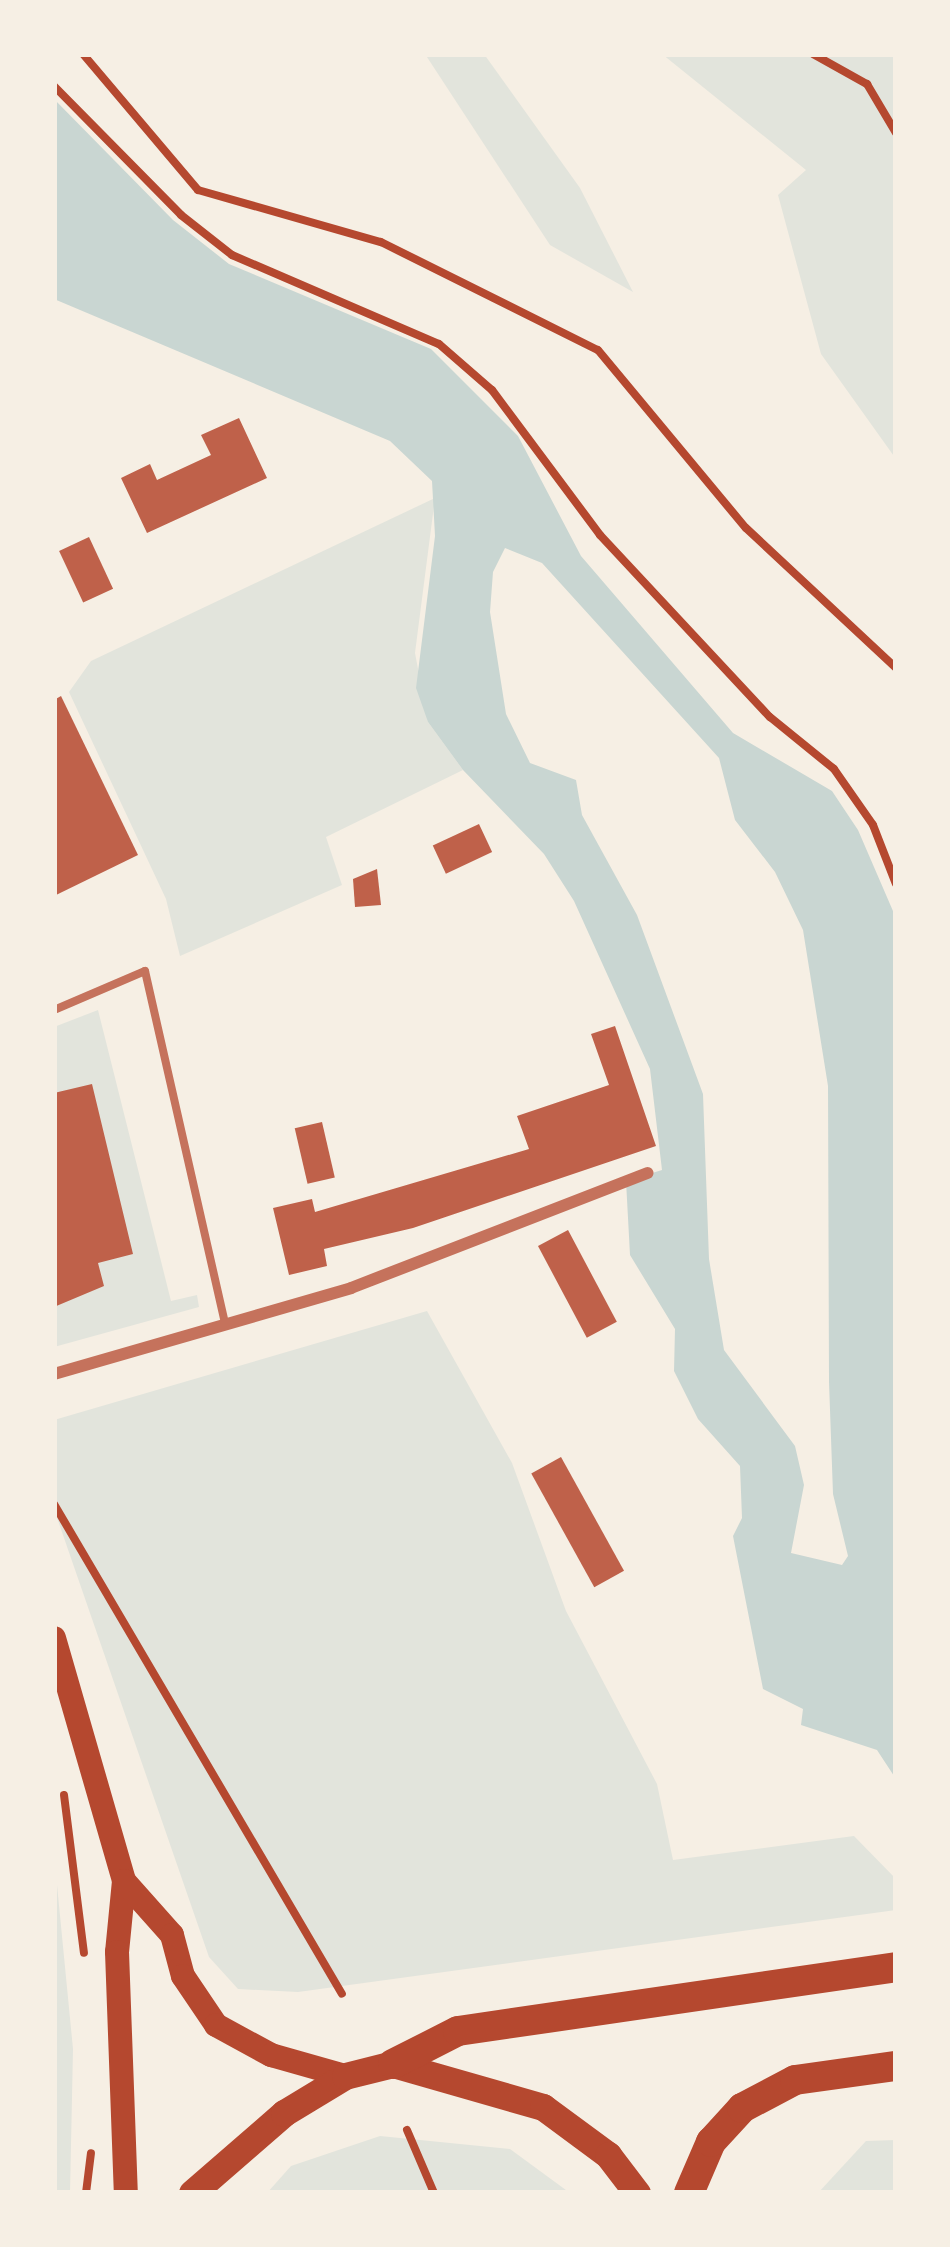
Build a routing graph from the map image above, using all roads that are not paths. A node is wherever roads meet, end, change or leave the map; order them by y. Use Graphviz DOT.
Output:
graph roads {
  1 [pos="54,1010"];
  2 [pos="647,1173"];
  3 [pos="225,1323"];
  4 [pos="54,1374"];
  5 [pos="54,1638"];
  6 [pos="124,1881"];
  7 [pos="896,1967"];
  8 [pos="392,2064"];
  9 [pos="896,2066"];
  10 [pos="345,2076"];
  11 [pos="126,2193"];
  12 [pos="192,2193"];
  13 [pos="637,2193"];
  14 [pos="688,2193"];
  1 -- 3 [label="lane"];
  2 -- 3 [label="street"];
  3 -- 4 [label="street"];
  5 -- 6 [label="main road"];
  6 -- 10 [label="main road"];
  6 -- 11 [label="main road"];
  7 -- 8 [label="highway"];
  8 -- 10 [label="highway"];
  8 -- 13 [label="highway"];
  9 -- 14 [label="highway"];
  10 -- 12 [label="highway"];
}
